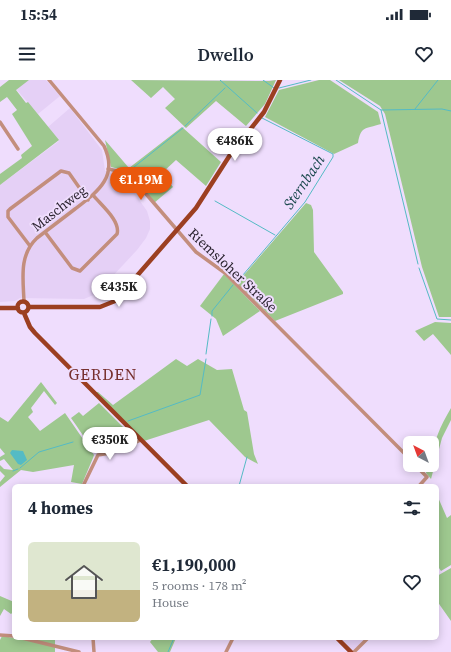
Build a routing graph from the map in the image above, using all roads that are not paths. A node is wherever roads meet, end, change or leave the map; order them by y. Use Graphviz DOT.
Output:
graph roads {
  1 [pos="49,80"];
  2 [pos="280,80"];
  3 [pos="0,122"];
  4 [pos="4,130"];
  5 [pos="0,133"];
  6 [pos="18,150"];
  7 [pos="108,169"];
  8 [pos="93,196"];
  9 [pos="88,200"];
  10 [pos="45,232"];
  11 [pos="176,232"];
  12 [pos="30,246"];
  13 [pos="24,301"];
  14 [pos="29,307"];
  15 [pos="0,308"];
  16 [pos="18,308"];
  17 [pos="24,313"];
  18 [pos="141,440"];
  19 [pos="403,453"];
  20 [pos="422,472"];
  21 [pos="84,484"];
  22 [pos="184,484"];
  23 [pos="421,484"];
  24 [pos="0,635"];
  25 [pos="12,636"];
  26 [pos="30,640"];
  27 [pos="93,640"];
  28 [pos="232,640"];
  29 [pos="339,640"];
  30 [pos="366,640"];
  31 [pos="79,652"];
  32 [pos="94,652"];
  33 [pos="226,652"];
  34 [pos="351,652"];
  35 [pos="354,652"];
  1 -- 7 [label="street"];
  2 -- 11 [label="main road, Riemsloher Straße"];
  3 -- 4 [label="street"];
  4 -- 5 [label="street"];
  4 -- 6 [label="street"];
  7 -- 8 [label="street, Maschweg"];
  7 -- 11 [label="street"];
  8 -- 9 [label="street, Maschweg"];
  8 -- 10 [label="street"];
  9 -- 10 [label="street, Maschweg"];
  9 -- 12 [label="street"];
  10 -- 12 [label="street, Maschweg"];
  11 -- 14 [label="main road, Riemsloher Straße"];
  11 -- 19 [label="street, Riemsloher Straße"];
  12 -- 13 [label="street, Maschweg"];
  13 -- 14 [label="main road"];
  13 -- 16 [label="main road"];
  14 -- 17 [label="main road"];
  15 -- 16 [label="main road"];
  16 -- 17 [label="main road"];
  17 -- 18 [label="main road"];
  18 -- 21 [label="street"];
  18 -- 22 [label="main road"];
  20 -- 23 [label="street"];
  24 -- 25 [label="street"];
  26 -- 31 [label="street"];
  27 -- 32 [label="street"];
  28 -- 33 [label="street"];
  29 -- 34 [label="main road"];
  30 -- 35 [label="street"];
}
